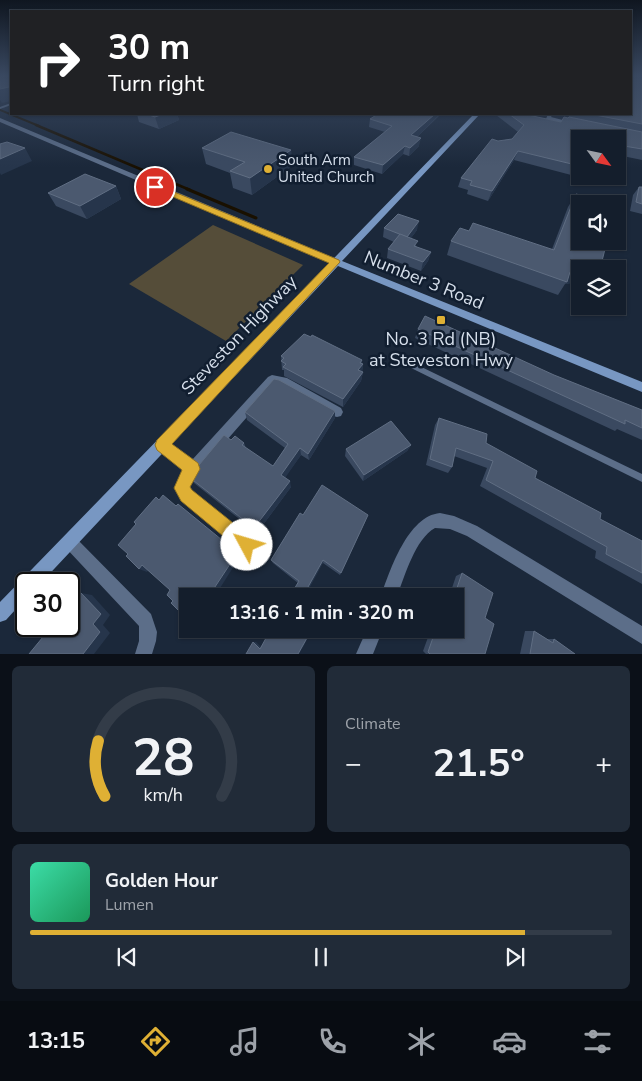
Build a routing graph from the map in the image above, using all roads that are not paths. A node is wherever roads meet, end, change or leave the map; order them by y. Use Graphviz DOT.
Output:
graph roads {
  1 [pos="475,115"];
  2 [pos="550,115"];
  3 [pos="0,120"];
  4 [pos="586,126"];
  5 [pos="336,262"];
  6 [pos="405,362"];
  7 [pos="642,387"];
  8 [pos="337,412"];
  9 [pos="162,445"];
  10 [pos="193,469"];
  11 [pos="642,478"];
  12 [pos="70,542"];
  13 [pos="247,545"];
  14 [pos="41,572"];
  15 [pos="393,588"];
  16 [pos="15,598"];
  17 [pos="0,614"];
  18 [pos="642,636"];
  19 [pos="371,638"];
  20 [pos="144,654"];
  21 [pos="364,654"];
  1 -- 5 [label="main road, Steveston Highway"];
  2 -- 4 [label="street"];
  3 -- 5 [label="street, Number 3 Road"];
  5 -- 7 [label="main road, Number 3 Road"];
  5 -- 9 [label="main road, Steveston Highway"];
  6 -- 11 [label="lane"];
  8 -- 10 [label="street"];
  9 -- 10 [label="street"];
  9 -- 12 [label="main road, Steveston Highway"];
  10 -- 13 [label="street"];
  12 -- 14 [label="main road, Steveston Highway"];
  12 -- 20 [label="street"];
  15 -- 18 [label="street"];
  16 -- 17 [label="main road"];
  19 -- 21 [label="street"];
}
